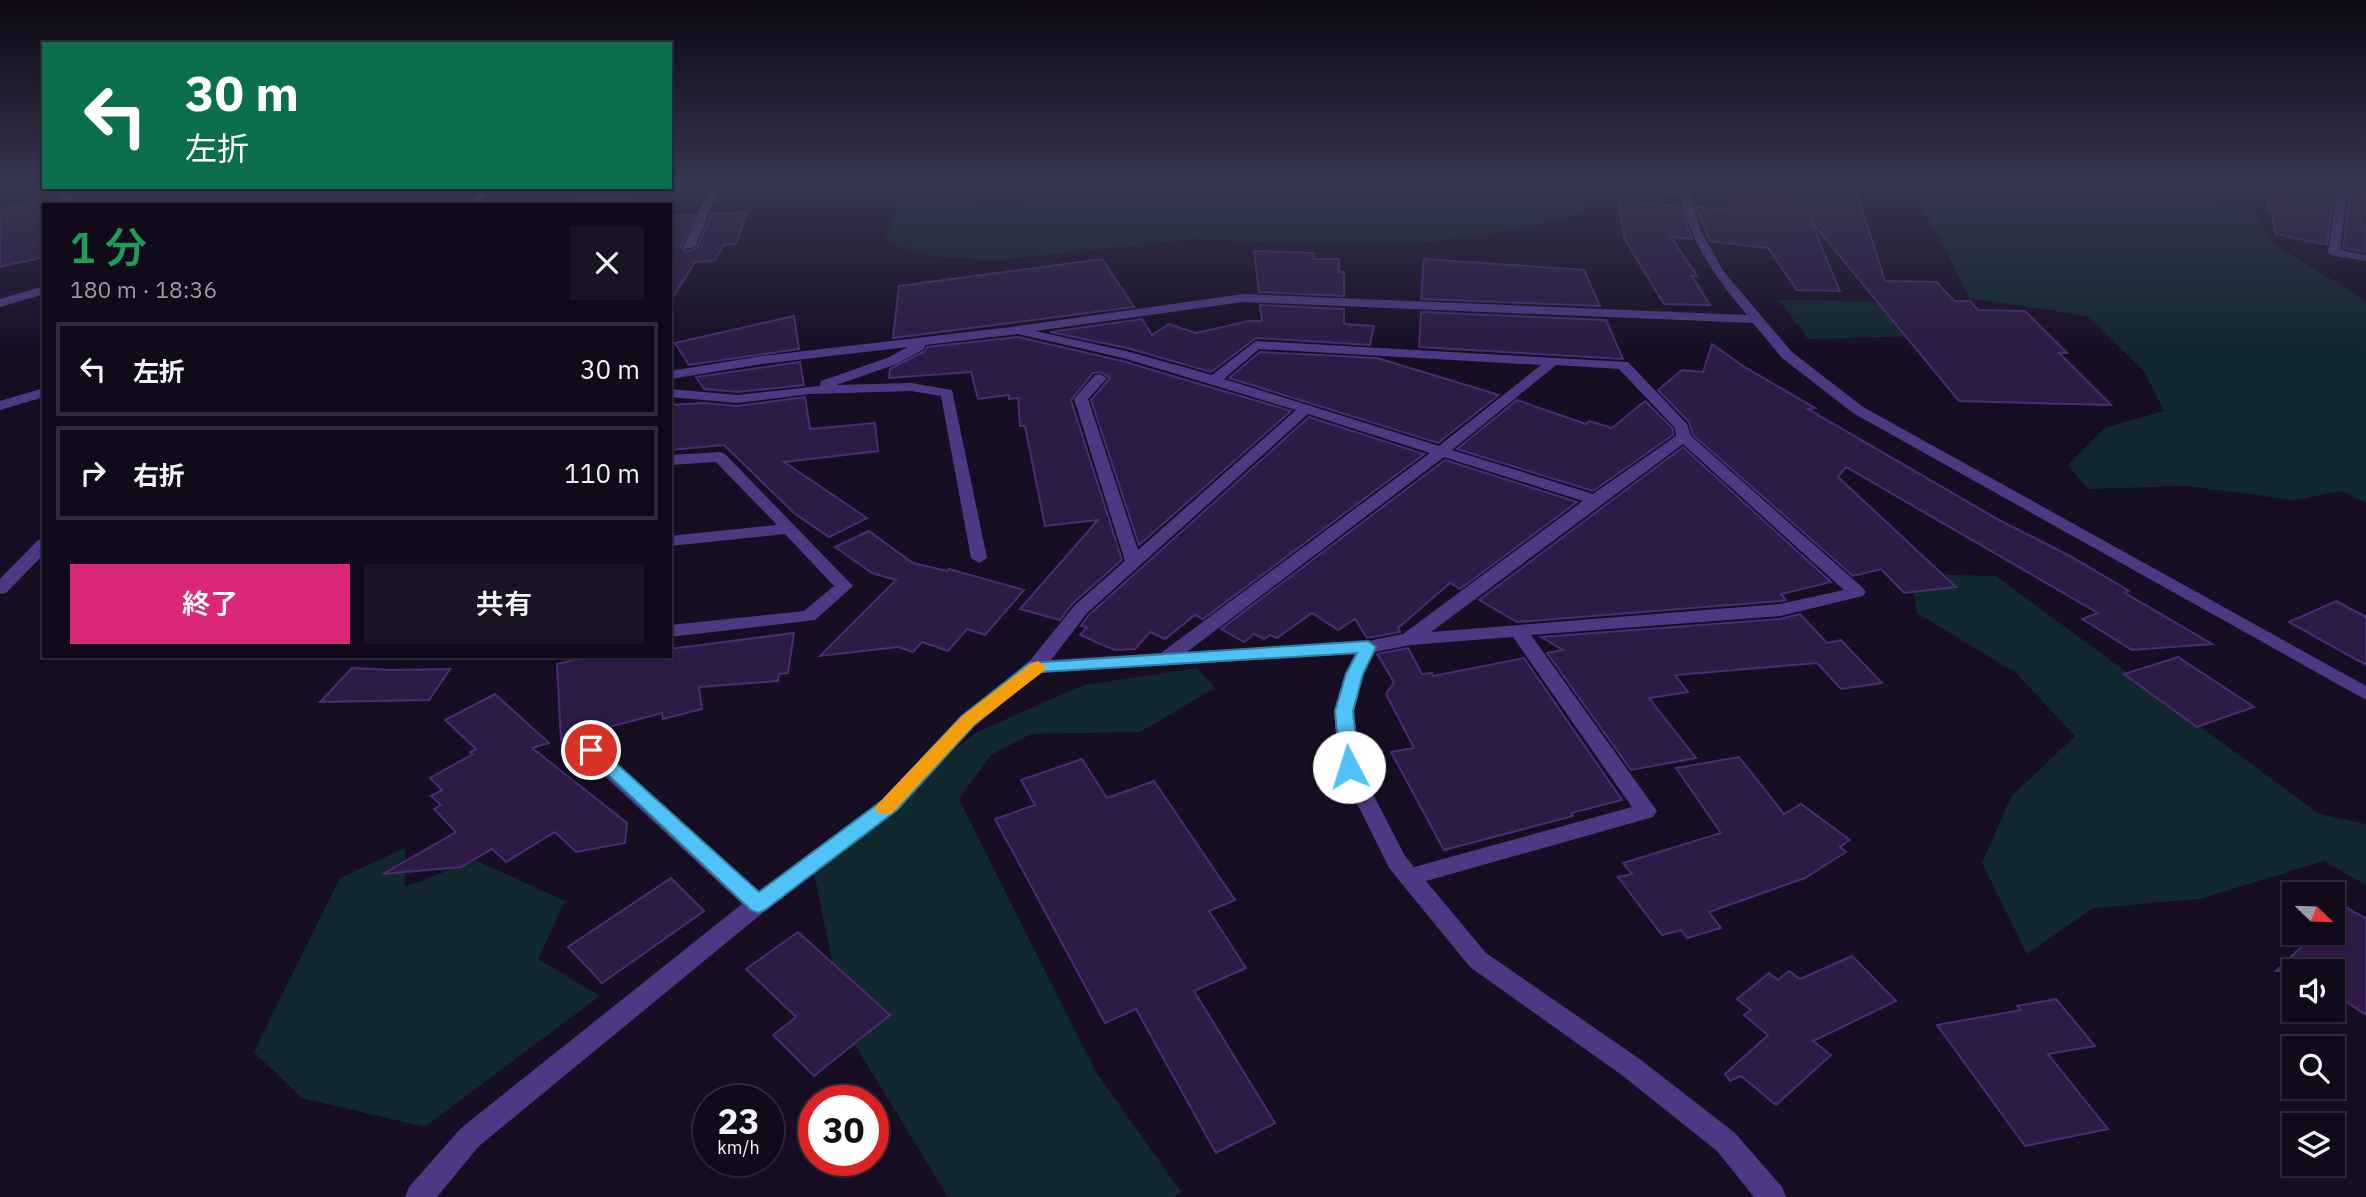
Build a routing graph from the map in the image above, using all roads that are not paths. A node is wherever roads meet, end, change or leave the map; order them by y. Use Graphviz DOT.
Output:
graph roads {
  1 [pos="692,240"];
  2 [pos="1700,240"];
  3 [pos="2336,240"];
  4 [pos="689,247"];
  5 [pos="2366,258"];
  6 [pos="42,291"];
  7 [pos="0,303"];
  8 [pos="1757,319"];
  9 [pos="1011,331"];
  10 [pos="928,341"];
  11 [pos="1551,363"];
  12 [pos="672,375"];
  13 [pos="1100,378"];
  14 [pos="1214,380"];
  15 [pos="810,390"];
  16 [pos="42,393"];
  17 [pos="672,393"];
  18 [pos="0,406"];
  19 [pos="1307,408"];
  20 [pos="1684,437"];
  21 [pos="1441,452"];
  22 [pos="672,460"];
  23 [pos="1595,500"];
  24 [pos="788,529"];
  25 [pos="672,541"];
  26 [pos="42,546"];
  27 [pos="979,558"];
  28 [pos="1133,561"];
  29 [pos="0,589"];
  30 [pos="672,631"];
  31 [pos="1520,632"];
  32 [pos="1409,639"];
  33 [pos="1368,647"];
  34 [pos="1168,657"];
  35 [pos="1035,667"];
  36 [pos="2366,694"];
  37 [pos="576,738"];
  38 [pos="1409,877"];
  39 [pos="758,904"];
  40 [pos="419,1197"];
  41 [pos="1772,1197"];
  1 -- 4 [label="street"];
  2 -- 8 [label="street"];
  3 -- 5 [label="street"];
  6 -- 7 [label="street"];
  8 -- 9 [label="street"];
  8 -- 36 [label="street"];
  9 -- 10 [label="street"];
  9 -- 14 [label="street"];
  10 -- 12 [label="street"];
  10 -- 15 [label="street"];
  11 -- 14 [label="street"];
  11 -- 20 [label="street"];
  11 -- 21 [label="street"];
  13 -- 28 [label="street"];
  14 -- 19 [label="street"];
  15 -- 17 [label="street"];
  15 -- 27 [label="street"];
  16 -- 18 [label="street"];
  19 -- 21 [label="street"];
  19 -- 28 [label="street"];
  20 -- 23 [label="street"];
  20 -- 31 [label="street"];
  21 -- 23 [label="street"];
  21 -- 34 [label="street"];
  22 -- 24 [label="street"];
  23 -- 32 [label="street"];
  24 -- 25 [label="street"];
  24 -- 30 [label="street"];
  26 -- 29 [label="street"];
  28 -- 35 [label="street"];
  31 -- 32 [label="street"];
  31 -- 38 [label="street"];
  32 -- 33 [label="street"];
  33 -- 34 [label="street"];
  33 -- 38 [label="street"];
  34 -- 35 [label="street"];
  35 -- 39 [label="street"];
  37 -- 39 [label="street"];
  38 -- 41 [label="street"];
  39 -- 40 [label="street"];
}
